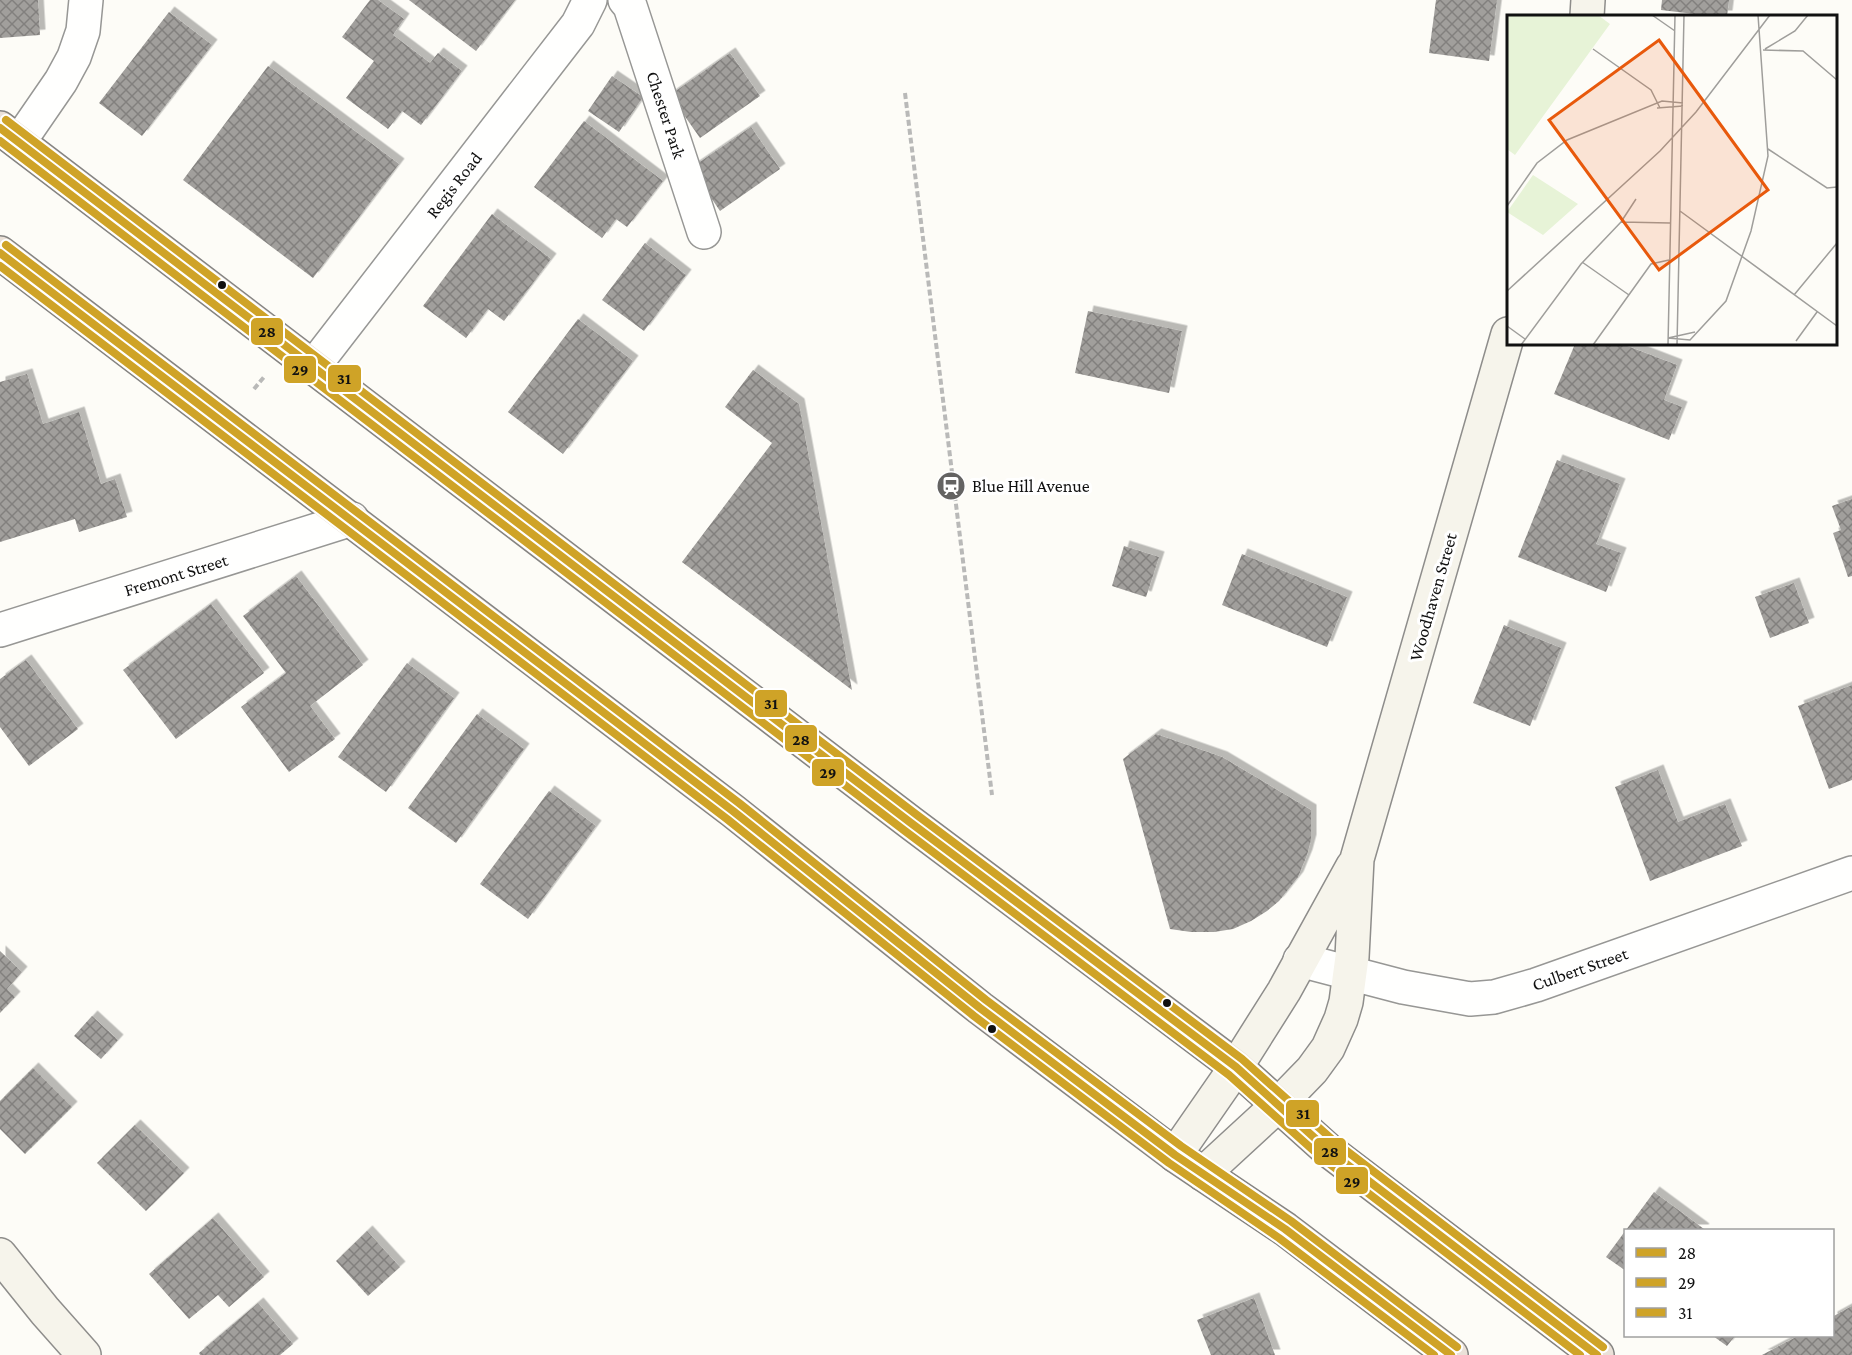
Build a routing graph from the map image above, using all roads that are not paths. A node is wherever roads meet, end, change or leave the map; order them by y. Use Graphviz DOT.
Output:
graph roads {
  1 [pos="86,0"];
  2 [pos="590,0"];
  3 [pos="625,0"];
  4 [pos="1588,0"];
  5 [pos="1587,15"];
  6 [pos="9,135"];
  7 [pos="704,232"];
  8 [pos="0,253"];
  9 [pos="1507,341"];
  10 [pos="313,367"];
  11 [pos="352,519"];
  12 [pos="0,630"];
  13 [pos="1357,859"];
  14 [pos="1852,873"];
  15 [pos="1300,960"];
  16 [pos="1350,973"];
  17 [pos="1236,1067"];
  18 [pos="1278,1105"];
  19 [pos="1175,1155"];
  20 [pos="1203,1174"];
  21 [pos="0,1255"];
  22 [pos="84,1355"];
  23 [pos="1451,1355"];
  24 [pos="1597,1355"];
  1 -- 6 [label="street"];
  2 -- 10 [label="street, Regis Road"];
  3 -- 7 [label="street, Chester Park"];
  4 -- 5 [label="street"];
  6 -- 10 [label="highway"];
  8 -- 11 [label="highway"];
  9 -- 13 [label="street, Woodhaven Street"];
  10 -- 17 [label="highway"];
  11 -- 12 [label="street, Fremont Street"];
  11 -- 19 [label="highway"];
  13 -- 15 [label="street, Woodhaven Street"];
  13 -- 16 [label="street, Woodhaven Street"];
  14 -- 16 [label="street, Culbert Street"];
  15 -- 16 [label="street, Culbert Street"];
  15 -- 17 [label="street, Woodhaven Street"];
  16 -- 18 [label="street, Woodhaven Street"];
  17 -- 18 [label="highway"];
  17 -- 19 [label="street, Woodhaven Street"];
  18 -- 20 [label="street, Woodhaven Street"];
  18 -- 24 [label="highway"];
  19 -- 20 [label="highway"];
  20 -- 23 [label="highway"];
  21 -- 22 [label="street"];
}
